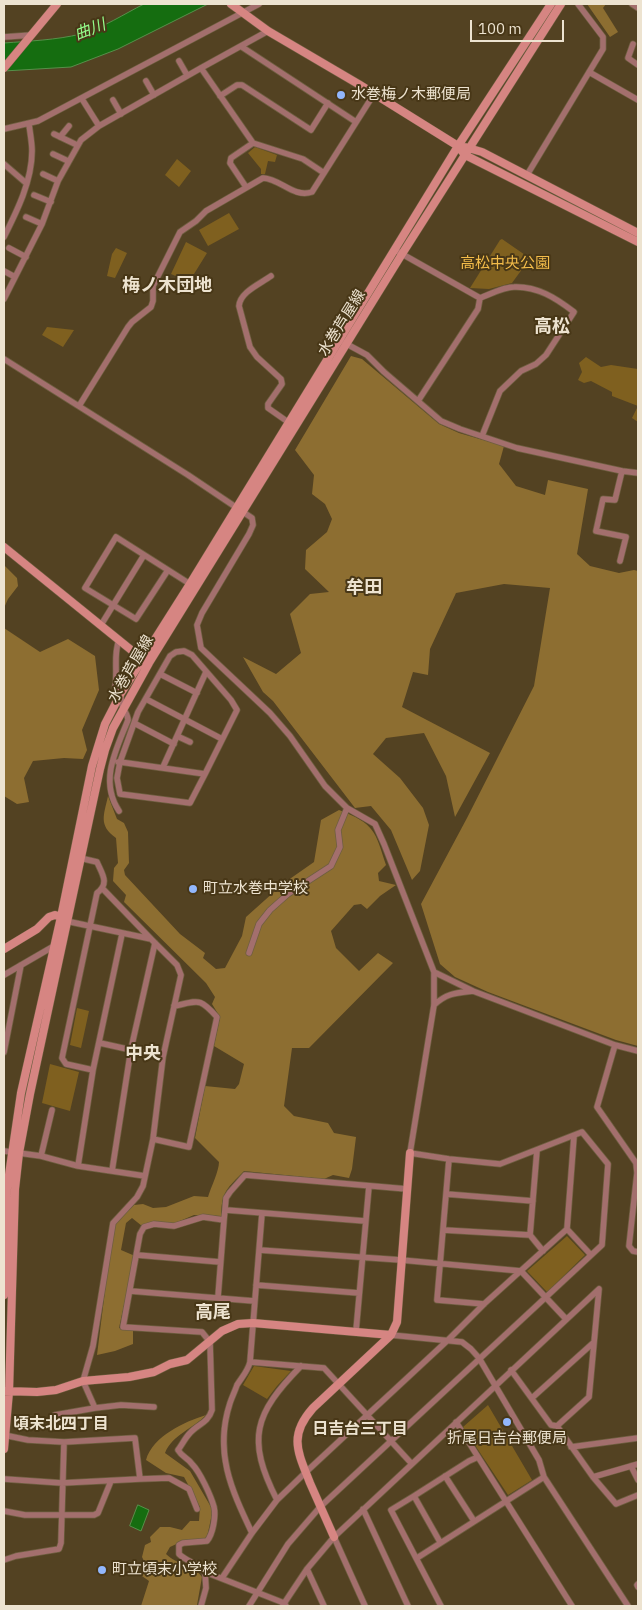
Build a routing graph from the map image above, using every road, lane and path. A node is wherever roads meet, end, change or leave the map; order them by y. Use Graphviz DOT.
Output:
graph roads {
  1 [pos="57,4"];
  2 [pos="231,4"];
  3 [pos="259,4"];
  4 [pos="551,4"];
  5 [pos="561,4"];
  6 [pos="578,4"];
  7 [pos="632,4"];
  8 [pos="638,8"];
  9 [pos="241,12"];
  10 [pos="268,31"];
  11 [pos="30,37"];
  12 [pos="4,38"];
  13 [pos="633,44"];
  14 [pos="242,47"];
  15 [pos="179,61"];
  16 [pos="638,65"];
  17 [pos="4,68"];
  18 [pos="201,68"];
  19 [pos="590,72"];
  20 [pos="187,75"];
  21 [pos="146,80"];
  22 [pos="374,94"];
  23 [pos="154,95"];
  24 [pos="220,96"];
  25 [pos="82,99"];
  26 [pos="113,100"];
  27 [pos="638,100"];
  28 [pos="328,103"];
  29 [pos="121,114"];
  30 [pos="356,122"];
  31 [pos="29,124"];
  32 [pos="69,126"];
  33 [pos="99,126"];
  34 [pos="4,129"];
  35 [pos="253,143"];
  36 [pos="77,145"];
  37 [pos="458,146"];
  38 [pos="470,147"];
  39 [pos="53,154"];
  40 [pos="465,155"];
  41 [pos="68,161"];
  42 [pos="4,164"];
  43 [pos="324,173"];
  44 [pos="43,174"];
  45 [pos="527,175"];
  46 [pos="58,181"];
  47 [pos="26,183"];
  48 [pos="246,187"];
  49 [pos="34,195"];
  50 [pos="51,202"];
  51 [pos="26,217"];
  52 [pos="42,224"];
  53 [pos="5,233"];
  54 [pos="638,233"];
  55 [pos="638,242"];
  56 [pos="9,248"];
  57 [pos="398,252"];
  58 [pos="26,256"];
  59 [pos="4,271"];
  60 [pos="271,276"];
  61 [pos="15,277"];
  62 [pos="4,298"];
  63 [pos="480,298"];
  64 [pos="343,341"];
  65 [pos="4,358"];
  66 [pos="418,401"];
  67 [pos="79,406"];
  68 [pos="288,422"];
  69 [pos="482,436"];
  70 [pos="622,471"];
  71 [pos="638,473"];
  72 [pos="239,510"];
  73 [pos="4,547"];
  74 [pos="144,555"];
  75 [pos="620,561"];
  76 [pos="168,570"];
  77 [pos="190,584"];
  78 [pos="113,605"];
  79 [pos="101,625"];
  80 [pos="119,640"];
  81 [pos="146,661"];
  82 [pos="206,672"];
  83 [pos="160,674"];
  84 [pos="197,693"];
  85 [pos="121,694"];
  86 [pos="146,699"];
  87 [pos="124,709"];
  88 [pos="185,719"];
  89 [pos="134,723"];
  90 [pos="177,736"];
  91 [pos="222,738"];
  92 [pos="190,742"];
  93 [pos="174,744"];
  94 [pos="116,762"];
  95 [pos="163,767"];
  96 [pos="205,774"];
  97 [pos="347,808"];
  98 [pos="119,811"];
  99 [pos="80,858"];
  100 [pos="103,888"];
  101 [pos="64,919"];
  102 [pos="90,926"];
  103 [pos="122,934"];
  104 [pos="153,941"];
  105 [pos="54,946"];
  106 [pos="4,949"];
  107 [pos="249,952"];
  108 [pos="21,965"];
  109 [pos="434,972"];
  110 [pos="4,975"];
  111 [pos="473,991"];
  112 [pos="434,1005"];
  113 [pos="174,1006"];
  114 [pos="4,1018"];
  115 [pos="11,1019"];
  116 [pos="100,1043"];
  117 [pos="614,1045"];
  118 [pos="131,1049"];
  119 [pos="638,1051"];
  120 [pos="4,1052"];
  121 [pos="163,1057"];
  122 [pos="93,1070"];
  123 [pos="52,1110"];
  124 [pos="574,1136"];
  125 [pos="153,1139"];
  126 [pos="537,1150"];
  127 [pos="12,1152"];
  128 [pos="410,1153"];
  129 [pos="41,1156"];
  130 [pos="449,1159"];
  131 [pos="78,1166"];
  132 [pos="112,1171"];
  133 [pos="145,1176"];
  134 [pos="369,1186"];
  135 [pos="5,1188"];
  136 [pos="407,1189"];
  137 [pos="446,1194"];
  138 [pos="534,1201"];
  139 [pos="226,1210"];
  140 [pos="262,1213"];
  141 [pos="224,1220"];
  142 [pos="365,1221"];
  143 [pos="443,1230"];
  144 [pos="567,1230"];
  145 [pos="530,1235"];
  146 [pos="259,1250"];
  147 [pos="543,1251"];
  148 [pos="638,1252"];
  149 [pos="137,1255"];
  150 [pos="591,1255"];
  151 [pos="363,1258"];
  152 [pos="401,1260"];
  153 [pos="220,1262"];
  154 [pos="440,1264"];
  155 [pos="4,1268"];
  156 [pos="521,1271"];
  157 [pos="256,1285"];
  158 [pos="130,1291"];
  159 [pos="359,1293"];
  160 [pos="4,1295"];
  161 [pos="218,1297"];
  162 [pos="546,1297"];
  163 [pos="254,1301"];
  164 [pos="484,1304"];
  165 [pos="566,1319"];
  166 [pos="253,1323"];
  167 [pos="356,1331"];
  168 [pos="392,1336"];
  169 [pos="448,1340"];
  170 [pos="210,1342"];
  171 [pos="593,1343"];
  172 [pos="479,1358"];
  173 [pos="250,1362"];
  174 [pos="301,1366"];
  175 [pos="511,1370"];
  176 [pos="83,1381"];
  177 [pos="339,1384"];
  178 [pos="495,1385"];
  179 [pos="7,1391"];
  180 [pos="532,1398"];
  181 [pos="154,1407"];
  182 [pos="95,1408"];
  183 [pos="54,1414"];
  184 [pos="367,1415"];
  185 [pos="456,1422"];
  186 [pos="556,1426"];
  187 [pos="5,1435"];
  188 [pos="638,1438"];
  189 [pos="391,1440"];
  190 [pos="64,1442"];
  191 [pos="571,1446"];
  192 [pos="4,1449"];
  193 [pos="478,1458"];
  194 [pos="411,1463"];
  195 [pos="638,1464"];
  196 [pos="631,1466"];
  197 [pos="306,1472"];
  198 [pos="445,1476"];
  199 [pos="544,1477"];
  200 [pos="593,1477"];
  201 [pos="4,1479"];
  202 [pos="140,1479"];
  203 [pos="638,1480"];
  204 [pos="111,1481"];
  205 [pos="62,1483"];
  206 [pos="638,1494"];
  207 [pos="414,1496"];
  208 [pos="277,1500"];
  209 [pos="506,1501"];
  210 [pos="320,1507"];
  211 [pos="197,1509"];
  212 [pos="363,1509"];
  213 [pos="4,1511"];
  214 [pos="62,1515"];
  215 [pos="474,1521"];
  216 [pos="252,1532"];
  217 [pos="334,1536"];
  218 [pos="440,1542"];
  219 [pos="417,1558"];
  220 [pos="4,1560"];
  221 [pos="307,1568"];
  222 [pos="205,1572"];
  223 [pos="222,1578"];
  224 [pos="256,1592"];
  225 [pos="284,1605"];
  226 [pos="201,1606"];
  227 [pos="249,1606"];
  228 [pos="324,1606"];
  229 [pos="365,1606"];
  230 [pos="408,1606"];
  231 [pos="441,1606"];
  232 [pos="572,1606"];
  233 [pos="628,1606"];
  1 -- 11 [label="main road"];
  2 -- 9 [label="main road"];
  3 -- 9 [label="street"];
  4 -- 37 [label="main road, 水巻芦屋線"];
  5 -- 38 [label="main road, 水巻芦屋線"];
  6 -- 19 [label="street"];
  7 -- 8 [label="street"];
  9 -- 10 [label="main road"];
  9 -- 25 [label="street"];
  10 -- 14 [label="street"];
  10 -- 22 [label="main road"];
  11 -- 12 [label="street"];
  11 -- 17 [label="main road"];
  13 -- 16 [label="street"];
  14 -- 18 [label="street"];
  14 -- 28 [label="street"];
  15 -- 20 [label="street"];
  18 -- 20 [label="street"];
  18 -- 24 [label="street"];
  19 -- 27 [label="street"];
  19 -- 45 [label="street"];
  20 -- 23 [label="street"];
  21 -- 23 [label="street"];
  22 -- 30 [label="street"];
  22 -- 37 [label="main road"];
  23 -- 29 [label="street"];
  24 -- 28 [label="street"];
  24 -- 35 [label="street"];
  25 -- 31 [label="street"];
  25 -- 33 [label="street"];
  26 -- 29 [label="street"];
  28 -- 30 [label="street"];
  29 -- 33 [label="street"];
  30 -- 43 [label="street"];
  31 -- 34 [label="street"];
  31 -- 47 [label="street"];
  32 -- 36 [label="street"];
  33 -- 36 [label="street"];
  35 -- 43 [label="street"];
  35 -- 48 [label="street"];
  36 -- 41 [label="street"];
  37 -- 38 [label="main road"];
  37 -- 40 [label="main road"];
  37 -- 57 [label="main road, 水巻芦屋線"];
  38 -- 40 [label="main road, 水巻芦屋線"];
  38 -- 45 [label="main road"];
  39 -- 41 [label="street"];
  40 -- 55 [label="main road"];
  40 -- 57 [label="main road, 水巻芦屋線"];
  41 -- 46 [label="street"];
  42 -- 47 [label="street"];
  43 -- 48 [label="street"];
  44 -- 46 [label="street"];
  45 -- 54 [label="main road"];
  46 -- 50 [label="street"];
  47 -- 53 [label="street"];
  48 -- 67 [label="street"];
  49 -- 50 [label="street"];
  50 -- 52 [label="street"];
  51 -- 52 [label="street"];
  52 -- 58 [label="street"];
  56 -- 58 [label="street"];
  57 -- 63 [label="street"];
  57 -- 64 [label="main road, 水巻芦屋線"];
  58 -- 61 [label="street"];
  59 -- 61 [label="street"];
  60 -- 68 [label="street"];
  61 -- 62 [label="street"];
  63 -- 66 [label="street"];
  63 -- 69 [label="street"];
  64 -- 66 [label="street"];
  64 -- 68 [label="main road, 水巻芦屋線"];
  64 -- 72 [label="main road, 水巻芦屋線"];
  65 -- 67 [label="street"];
  66 -- 69 [label="street"];
  67 -- 72 [label="street"];
  68 -- 72 [label="main road, 水巻芦屋線"];
  69 -- 70 [label="street"];
  70 -- 71 [label="street"];
  70 -- 75 [label="street"];
  72 -- 77 [label="main road, 水巻芦屋線"];
  72 -- 81 [label="main road, 水巻芦屋線"];
  72 -- 97 [label="street"];
  73 -- 79 [label="main road"];
  74 -- 76 [label="street"];
  74 -- 78 [label="street"];
  74 -- 78 [label="street"];
  76 -- 77 [label="street"];
  76 -- 78 [label="street"];
  77 -- 81 [label="main road, 水巻芦屋線"];
  78 -- 79 [label="street"];
  79 -- 80 [label="main road"];
  80 -- 81 [label="main road"];
  80 -- 85 [label="street"];
  81 -- 85 [label="main road, 水巻芦屋線"];
  81 -- 87 [label="main road, 水巻芦屋線"];
  82 -- 83 [label="street"];
  82 -- 84 [label="street"];
  82 -- 91 [label="street"];
  83 -- 84 [label="street"];
  83 -- 86 [label="street"];
  84 -- 88 [label="street"];
  85 -- 87 [label="street"];
  85 -- 101 [label="main road, 水巻芦屋線"];
  86 -- 88 [label="street"];
  86 -- 89 [label="street"];
  87 -- 94 [label="street"];
  87 -- 99 [label="main road, 水巻芦屋線"];
  88 -- 90 [label="street"];
  88 -- 91 [label="street"];
  89 -- 93 [label="street"];
  89 -- 94 [label="street"];
  90 -- 92 [label="street"];
  90 -- 93 [label="street"];
  91 -- 96 [label="street"];
  93 -- 95 [label="street"];
  94 -- 95 [label="street"];
  94 -- 96 [label="street"];
  94 -- 98 [label="street"];
  95 -- 96 [label="street"];
  97 -- 107 [label="street"];
  97 -- 109 [label="street"];
  99 -- 100 [label="street"];
  99 -- 101 [label="main road, 水巻芦屋線"];
  100 -- 102 [label="street"];
  100 -- 104 [label="street"];
  101 -- 102 [label="street"];
  101 -- 105 [label="main road, 水巻芦屋線"];
  101 -- 106 [label="main road"];
  101 -- 127 [label="main road, 水巻芦屋線"];
  102 -- 103 [label="street"];
  102 -- 122 [label="street"];
  103 -- 104 [label="street"];
  103 -- 116 [label="street"];
  104 -- 113 [label="street"];
  104 -- 118 [label="street"];
  105 -- 108 [label="street"];
  105 -- 127 [label="main road, 水巻芦屋線"];
  108 -- 110 [label="street"];
  108 -- 115 [label="street"];
  109 -- 111 [label="street"];
  109 -- 112 [label="street"];
  111 -- 112 [label="street"];
  111 -- 117 [label="street"];
  112 -- 128 [label="street"];
  113 -- 121 [label="street"];
  113 -- 125 [label="street"];
  114 -- 115 [label="street"];
  115 -- 120 [label="street"];
  116 -- 118 [label="street"];
  116 -- 122 [label="street"];
  117 -- 119 [label="street"];
  117 -- 148 [label="street"];
  118 -- 121 [label="street"];
  118 -- 132 [label="street"];
  121 -- 125 [label="street"];
  122 -- 131 [label="street"];
  123 -- 129 [label="street"];
  124 -- 126 [label="street"];
  124 -- 144 [label="street"];
  124 -- 150 [label="street"];
  125 -- 133 [label="street"];
  126 -- 130 [label="street"];
  126 -- 138 [label="street"];
  127 -- 129 [label="street"];
  127 -- 135 [label="main road, 水巻芦屋線"];
  127 -- 179 [label="main road, 水巻芦屋線"];
  128 -- 130 [label="street"];
  128 -- 136 [label="main road"];
  129 -- 131 [label="street"];
  130 -- 137 [label="street"];
  131 -- 132 [label="street"];
  132 -- 133 [label="street"];
  133 -- 176 [label="street"];
  134 -- 136 [label="street"];
  134 -- 139 [label="street"];
  134 -- 142 [label="street"];
  135 -- 155 [label="main road, 水巻芦屋線"];
  136 -- 152 [label="main road"];
  137 -- 138 [label="street"];
  137 -- 143 [label="street"];
  138 -- 145 [label="street"];
  139 -- 140 [label="street"];
  139 -- 141 [label="street"];
  140 -- 142 [label="street"];
  140 -- 146 [label="street"];
  141 -- 149 [label="street"];
  141 -- 153 [label="street"];
  142 -- 151 [label="street"];
  143 -- 145 [label="street"];
  143 -- 154 [label="street"];
  144 -- 147 [label="street"];
  144 -- 150 [label="street"];
  145 -- 147 [label="street"];
  146 -- 151 [label="street"];
  146 -- 157 [label="street"];
  147 -- 156 [label="street"];
  149 -- 153 [label="street"];
  149 -- 158 [label="street"];
  150 -- 162 [label="street"];
  151 -- 152 [label="street"];
  151 -- 159 [label="street"];
  152 -- 154 [label="street"];
  152 -- 168 [label="main road"];
  153 -- 161 [label="street"];
  154 -- 156 [label="street"];
  154 -- 164 [label="street"];
  155 -- 160 [label="main road, 水巻芦屋線"];
  156 -- 162 [label="street"];
  156 -- 164 [label="street"];
  157 -- 159 [label="street"];
  157 -- 163 [label="street"];
  158 -- 161 [label="street"];
  158 -- 170 [label="street"];
  159 -- 167 [label="street"];
  161 -- 163 [label="street"];
  162 -- 165 [label="street"];
  162 -- 172 [label="street"];
  163 -- 166 [label="street"];
  164 -- 169 [label="street"];
  165 -- 171 [label="street"];
  165 -- 175 [label="street"];
  166 -- 167 [label="main road"];
  166 -- 170 [label="main road"];
  166 -- 173 [label="street"];
  167 -- 168 [label="main road"];
  168 -- 169 [label="street"];
  168 -- 177 [label="main road"];
  169 -- 172 [label="street"];
  169 -- 184 [label="street"];
  170 -- 176 [label="main road"];
  170 -- 222 [label="street"];
  171 -- 180 [label="street"];
  171 -- 186 [label="street"];
  172 -- 178 [label="street"];
  172 -- 189 [label="street"];
  173 -- 174 [label="street"];
  173 -- 216 [label="street"];
  174 -- 177 [label="street"];
  174 -- 208 [label="street"];
  175 -- 178 [label="street"];
  175 -- 180 [label="street"];
  176 -- 179 [label="main road"];
  176 -- 182 [label="street"];
  177 -- 184 [label="street"];
  177 -- 197 [label="main road"];
  178 -- 185 [label="street"];
  178 -- 199 [label="street"];
  179 -- 187 [label="main road, 水巻芦屋線"];
  180 -- 186 [label="street"];
  181 -- 182 [label="street"];
  182 -- 183 [label="street"];
  184 -- 189 [label="street"];
  184 -- 197 [label="street"];
  185 -- 193 [label="street"];
  185 -- 194 [label="street"];
  186 -- 191 [label="street"];
  187 -- 190 [label="street"];
  187 -- 192 [label="main road, 水巻芦屋線"];
  188 -- 191 [label="street"];
  189 -- 194 [label="street"];
  189 -- 210 [label="street"];
  190 -- 202 [label="street"];
  190 -- 205 [label="street"];
  191 -- 200 [label="street"];
  193 -- 198 [label="street"];
  193 -- 209 [label="street"];
  194 -- 212 [label="street"];
  195 -- 196 [label="street"];
  196 -- 200 [label="street"];
  196 -- 203 [label="street"];
  197 -- 208 [label="street"];
  197 -- 210 [label="main road"];
  198 -- 207 [label="street"];
  198 -- 215 [label="street"];
  199 -- 209 [label="street"];
  199 -- 233 [label="street"];
  200 -- 206 [label="street"];
  201 -- 205 [label="street"];
  202 -- 204 [label="street"];
  202 -- 211 [label="street"];
  204 -- 205 [label="street"];
  204 -- 214 [label="street"];
  205 -- 214 [label="street"];
  207 -- 218 [label="street"];
  207 -- 219 [label="street"];
  208 -- 216 [label="street"];
  209 -- 215 [label="street"];
  209 -- 232 [label="street"];
  210 -- 217 [label="main road"];
  210 -- 224 [label="street"];
  212 -- 217 [label="street"];
  212 -- 230 [label="street"];
  213 -- 214 [label="street"];
  214 -- 220 [label="street"];
  215 -- 218 [label="street"];
  216 -- 223 [label="street"];
  217 -- 221 [label="street"];
  217 -- 229 [label="street"];
  218 -- 219 [label="street"];
  219 -- 231 [label="street"];
  221 -- 225 [label="street"];
  221 -- 228 [label="street"];
  222 -- 223 [label="street"];
  222 -- 226 [label="street"];
  223 -- 224 [label="street"];
  224 -- 225 [label="street"];
  224 -- 227 [label="street"];
}
